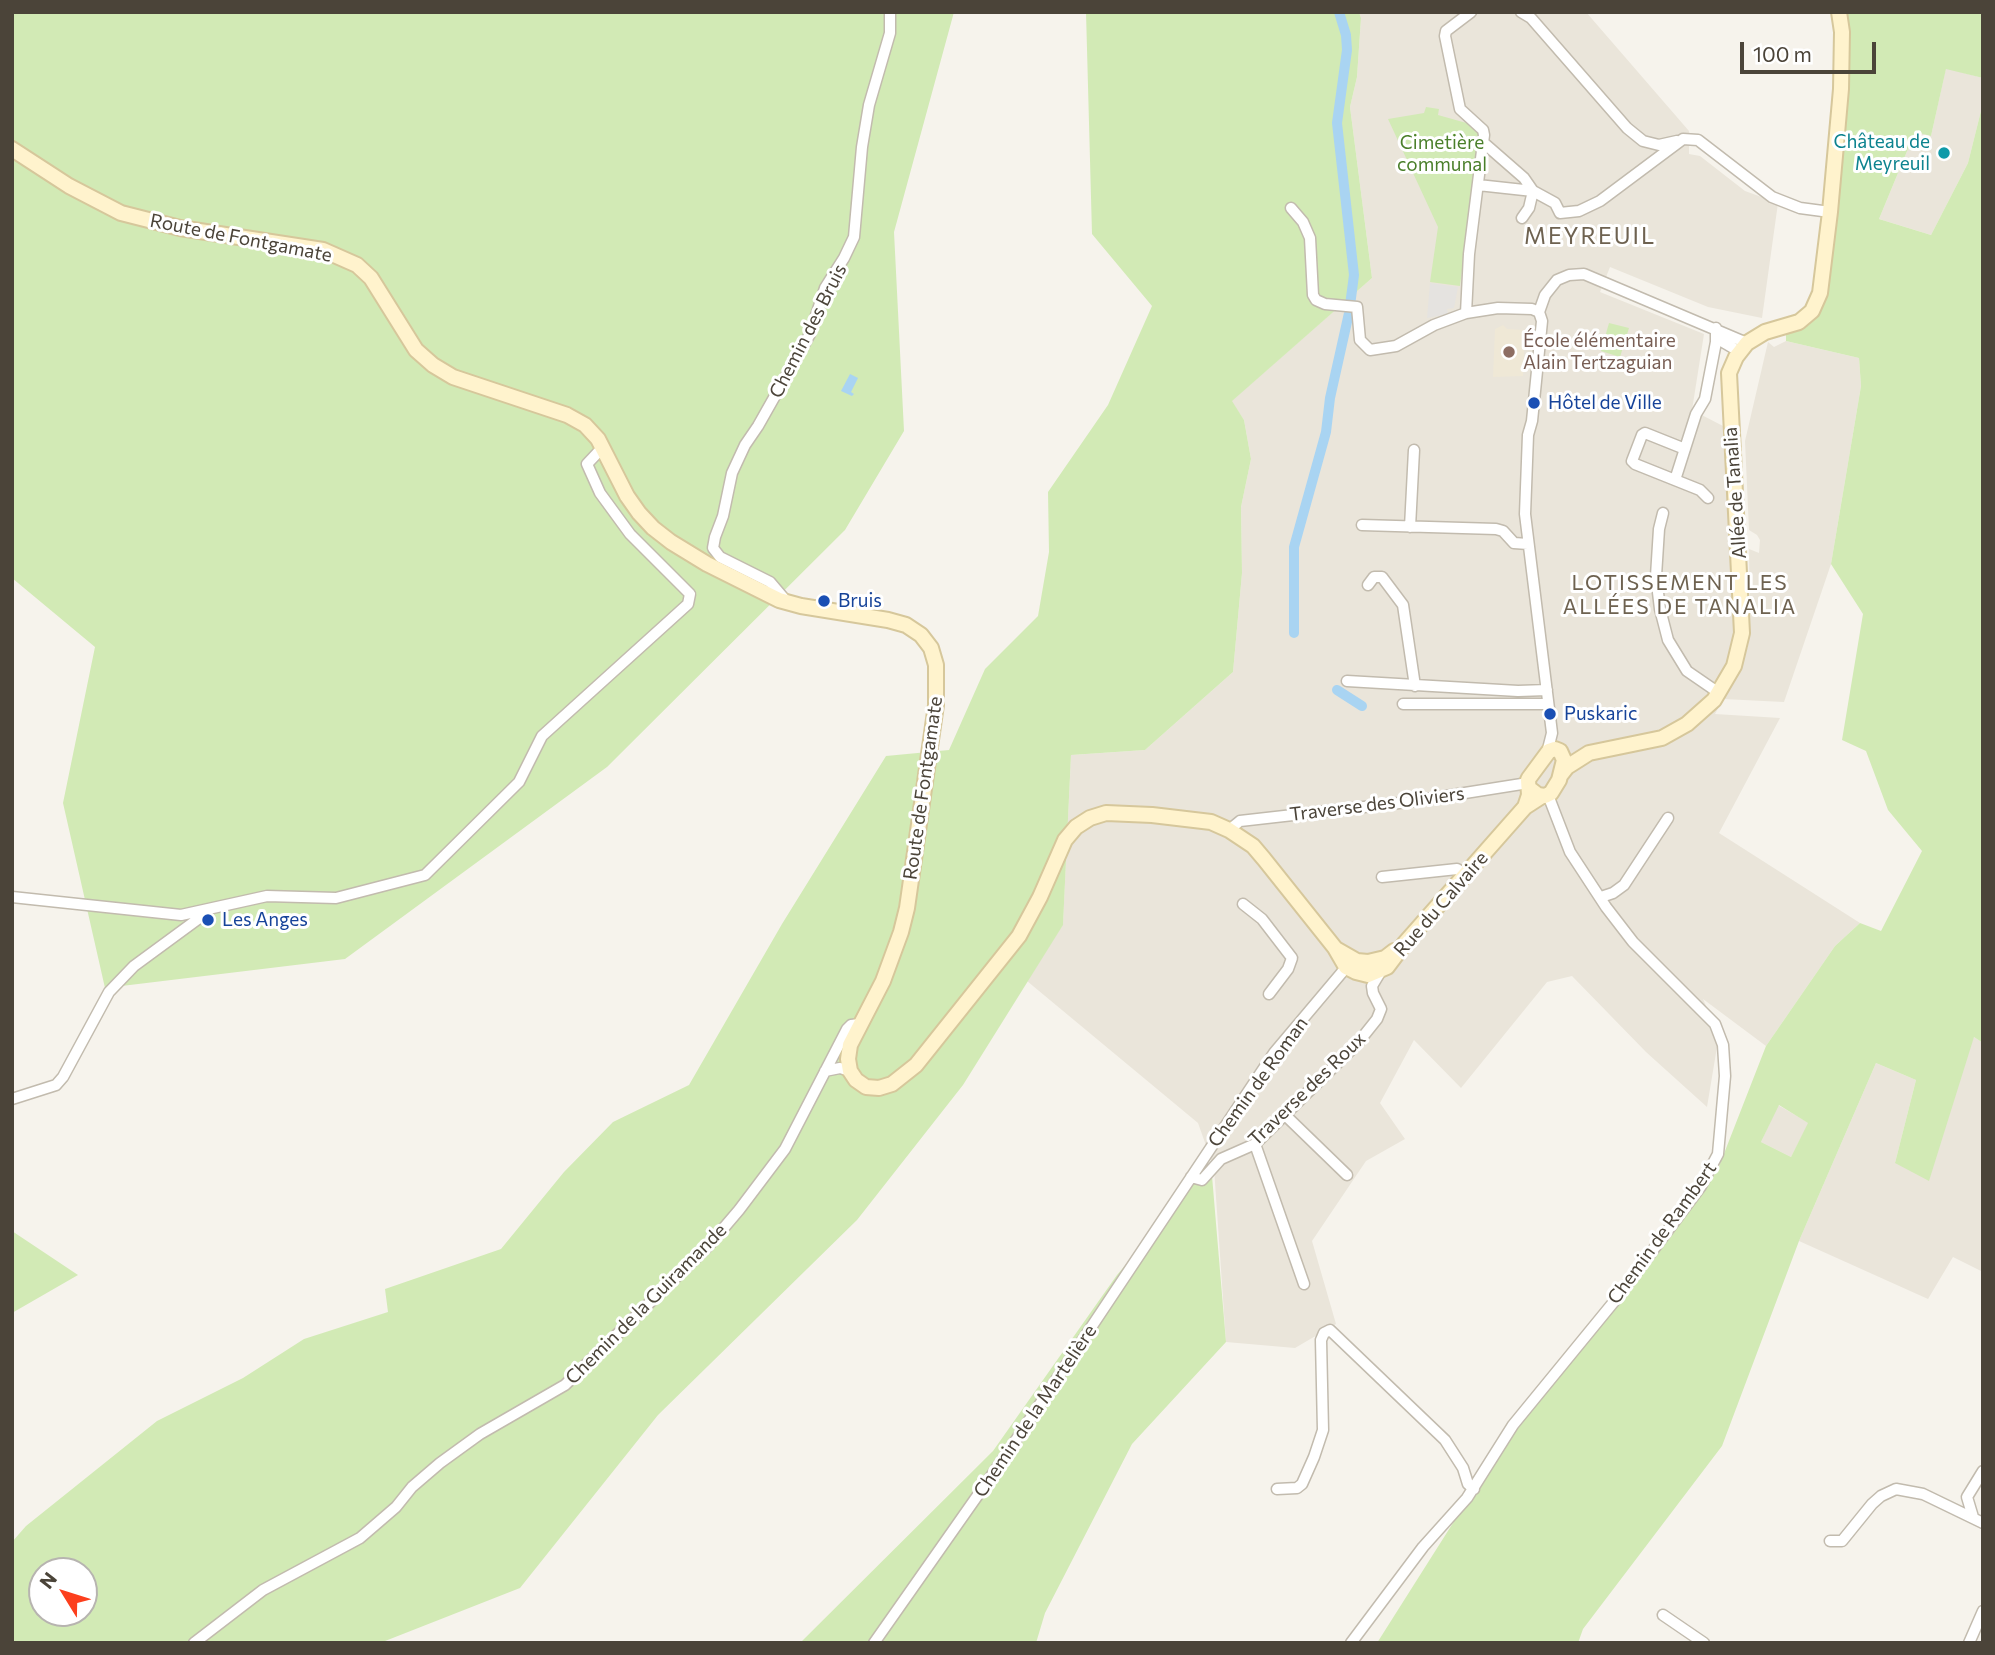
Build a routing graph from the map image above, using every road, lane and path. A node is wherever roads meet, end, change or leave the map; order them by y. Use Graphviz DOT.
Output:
graph roads {
  1 [pos="890,12"];
  2 [pos="1471,12"];
  3 [pos="1521,12"];
  4 [pos="1839,12"];
  5 [pos="1683,139"];
  6 [pos="1485,144"];
  7 [pos="12,149"];
  8 [pos="1477,190"];
  9 [pos="1533,191"];
  10 [pos="1291,208"];
  11 [pos="1830,212"];
  12 [pos="1522,218"];
  13 [pos="1539,312"];
  14 [pos="1466,313"];
  15 [pos="1716,333"];
  16 [pos="1743,347"];
  17 [pos="603,447"];
  18 [pos="1685,449"];
  19 [pos="1413,450"];
  20 [pos="1675,480"];
  21 [pos="1708,498"];
  22 [pos="1663,513"];
  23 [pos="1362,525"];
  24 [pos="1410,527"];
  25 [pos="1528,544"];
  26 [pos="1368,585"];
  27 [pos="788,602"];
  28 [pos="1347,681"];
  29 [pos="1415,686"];
  30 [pos="1547,690"];
  31 [pos="1719,693"];
  32 [pos="1403,704"];
  33 [pos="1548,704"];
  34 [pos="1557,753"];
  35 [pos="1578,758"];
  36 [pos="1560,776"];
  37 [pos="1529,786"];
  38 [pos="1545,796"];
  39 [pos="1525,807"];
  40 [pos="1668,818"];
  41 [pos="1229,830"];
  42 [pos="1465,875"];
  43 [pos="1382,877"];
  44 [pos="12,897"];
  45 [pos="1601,897"];
  46 [pos="1243,904"];
  47 [pos="199,912"];
  48 [pos="1405,943"];
  49 [pos="1352,964"];
  50 [pos="1381,971"];
  51 [pos="1269,994"];
  52 [pos="860,1024"];
  53 [pos="825,1071"];
  54 [pos="850,1071"];
  55 [pos="12,1099"];
  56 [pos="1284,1114"];
  57 [pos="1255,1144"];
  58 [pos="1347,1175"];
  59 [pos="1193,1179"];
  60 [pos="1304,1284"];
  61 [pos="1464,1468"];
  62 [pos="1485,1470"];
  63 [pos="1983,1471"];
  64 [pos="1277,1489"];
  65 [pos="1474,1489"];
  66 [pos="1973,1517"];
  67 [pos="1983,1522"];
  68 [pos="1830,1541"];
  69 [pos="1983,1611"];
  70 [pos="1663,1615"];
  71 [pos="194,1643"];
  72 [pos="874,1643"];
  73 [pos="1351,1643"];
  74 [pos="1704,1643"];
  75 [pos="1969,1643"];
  1 -- 27 [label="street, Chemin des Bruis"];
  2 -- 6 [label="street"];
  3 -- 5 [label="street"];
  4 -- 11 [label="street"];
  5 -- 9 [label="street"];
  5 -- 11 [label="street"];
  6 -- 8 [label="street"];
  6 -- 9 [label="street"];
  7 -- 17 [label="street, Route de Fontgamate"];
  8 -- 9 [label="street"];
  8 -- 14 [label="street"];
  9 -- 12 [label="street"];
  10 -- 14 [label="street"];
  11 -- 16 [label="street"];
  13 -- 14 [label="street"];
  13 -- 15 [label="street"];
  13 -- 25 [label="street"];
  15 -- 16 [label="street"];
  15 -- 18 [label="street"];
  16 -- 31 [label="street, Allée de Tanalia"];
  17 -- 27 [label="street, Route de Fontgamate"];
  17 -- 47 [label="street"];
  18 -- 20 [label="street"];
  18 -- 20 [label="street"];
  19 -- 24 [label="street"];
  20 -- 21 [label="street"];
  22 -- 31 [label="street"];
  23 -- 24 [label="street"];
  24 -- 25 [label="street"];
  25 -- 30 [label="street"];
  26 -- 29 [label="street"];
  27 -- 52 [label="street, Route de Fontgamate"];
  28 -- 29 [label="street"];
  29 -- 30 [label="street"];
  30 -- 33 [label="street"];
  31 -- 35 [label="street, Allée de Tanalia"];
  32 -- 33 [label="street"];
  33 -- 34 [label="street"];
  34 -- 35 [label="street"];
  34 -- 36 [label="street"];
  34 -- 37 [label="street"];
  35 -- 36 [label="street, Allée de Tanalia"];
  36 -- 38 [label="street"];
  37 -- 38 [label="street"];
  37 -- 39 [label="street, Rue du Calvaire"];
  37 -- 41 [label="street, Traverse des Oliviers"];
  38 -- 39 [label="street, Rue du Calvaire"];
  38 -- 45 [label="street, Chemin de Rambert"];
  39 -- 42 [label="street, Rue du Calvaire"];
  40 -- 45 [label="street"];
  41 -- 49 [label="street"];
  41 -- 54 [label="street"];
  42 -- 43 [label="street"];
  42 -- 48 [label="street, Rue du Calvaire"];
  44 -- 47 [label="street"];
  45 -- 62 [label="street, Chemin de Rambert"];
  46 -- 51 [label="street"];
  47 -- 55 [label="street"];
  48 -- 49 [label="street"];
  48 -- 50 [label="street, Rue du Calvaire"];
  49 -- 50 [label="street, Rue du Calvaire"];
  49 -- 59 [label="street, Chemin de Roman"];
  50 -- 56 [label="street, Traverse des Roux"];
  52 -- 53 [label="street, Chemin de la Guiramande"];
  52 -- 54 [label="street, Route de Fontgamate"];
  53 -- 54 [label="street"];
  53 -- 71 [label="street, Chemin de la Guiramande"];
  56 -- 57 [label="street, Traverse des Roux"];
  56 -- 58 [label="street"];
  57 -- 59 [label="street, Traverse des Roux"];
  57 -- 60 [label="street"];
  59 -- 72 [label="street, Chemin de la Martelière"];
  61 -- 62 [label="street"];
  61 -- 64 [label="street"];
  61 -- 65 [label="street"];
  62 -- 65 [label="street, Chemin de Rambert"];
  63 -- 66 [label="street"];
  65 -- 73 [label="street, Chemin de Rambert"];
  66 -- 67 [label="street"];
  66 -- 68 [label="street"];
  69 -- 75 [label="street"];
  70 -- 74 [label="street"];
}
